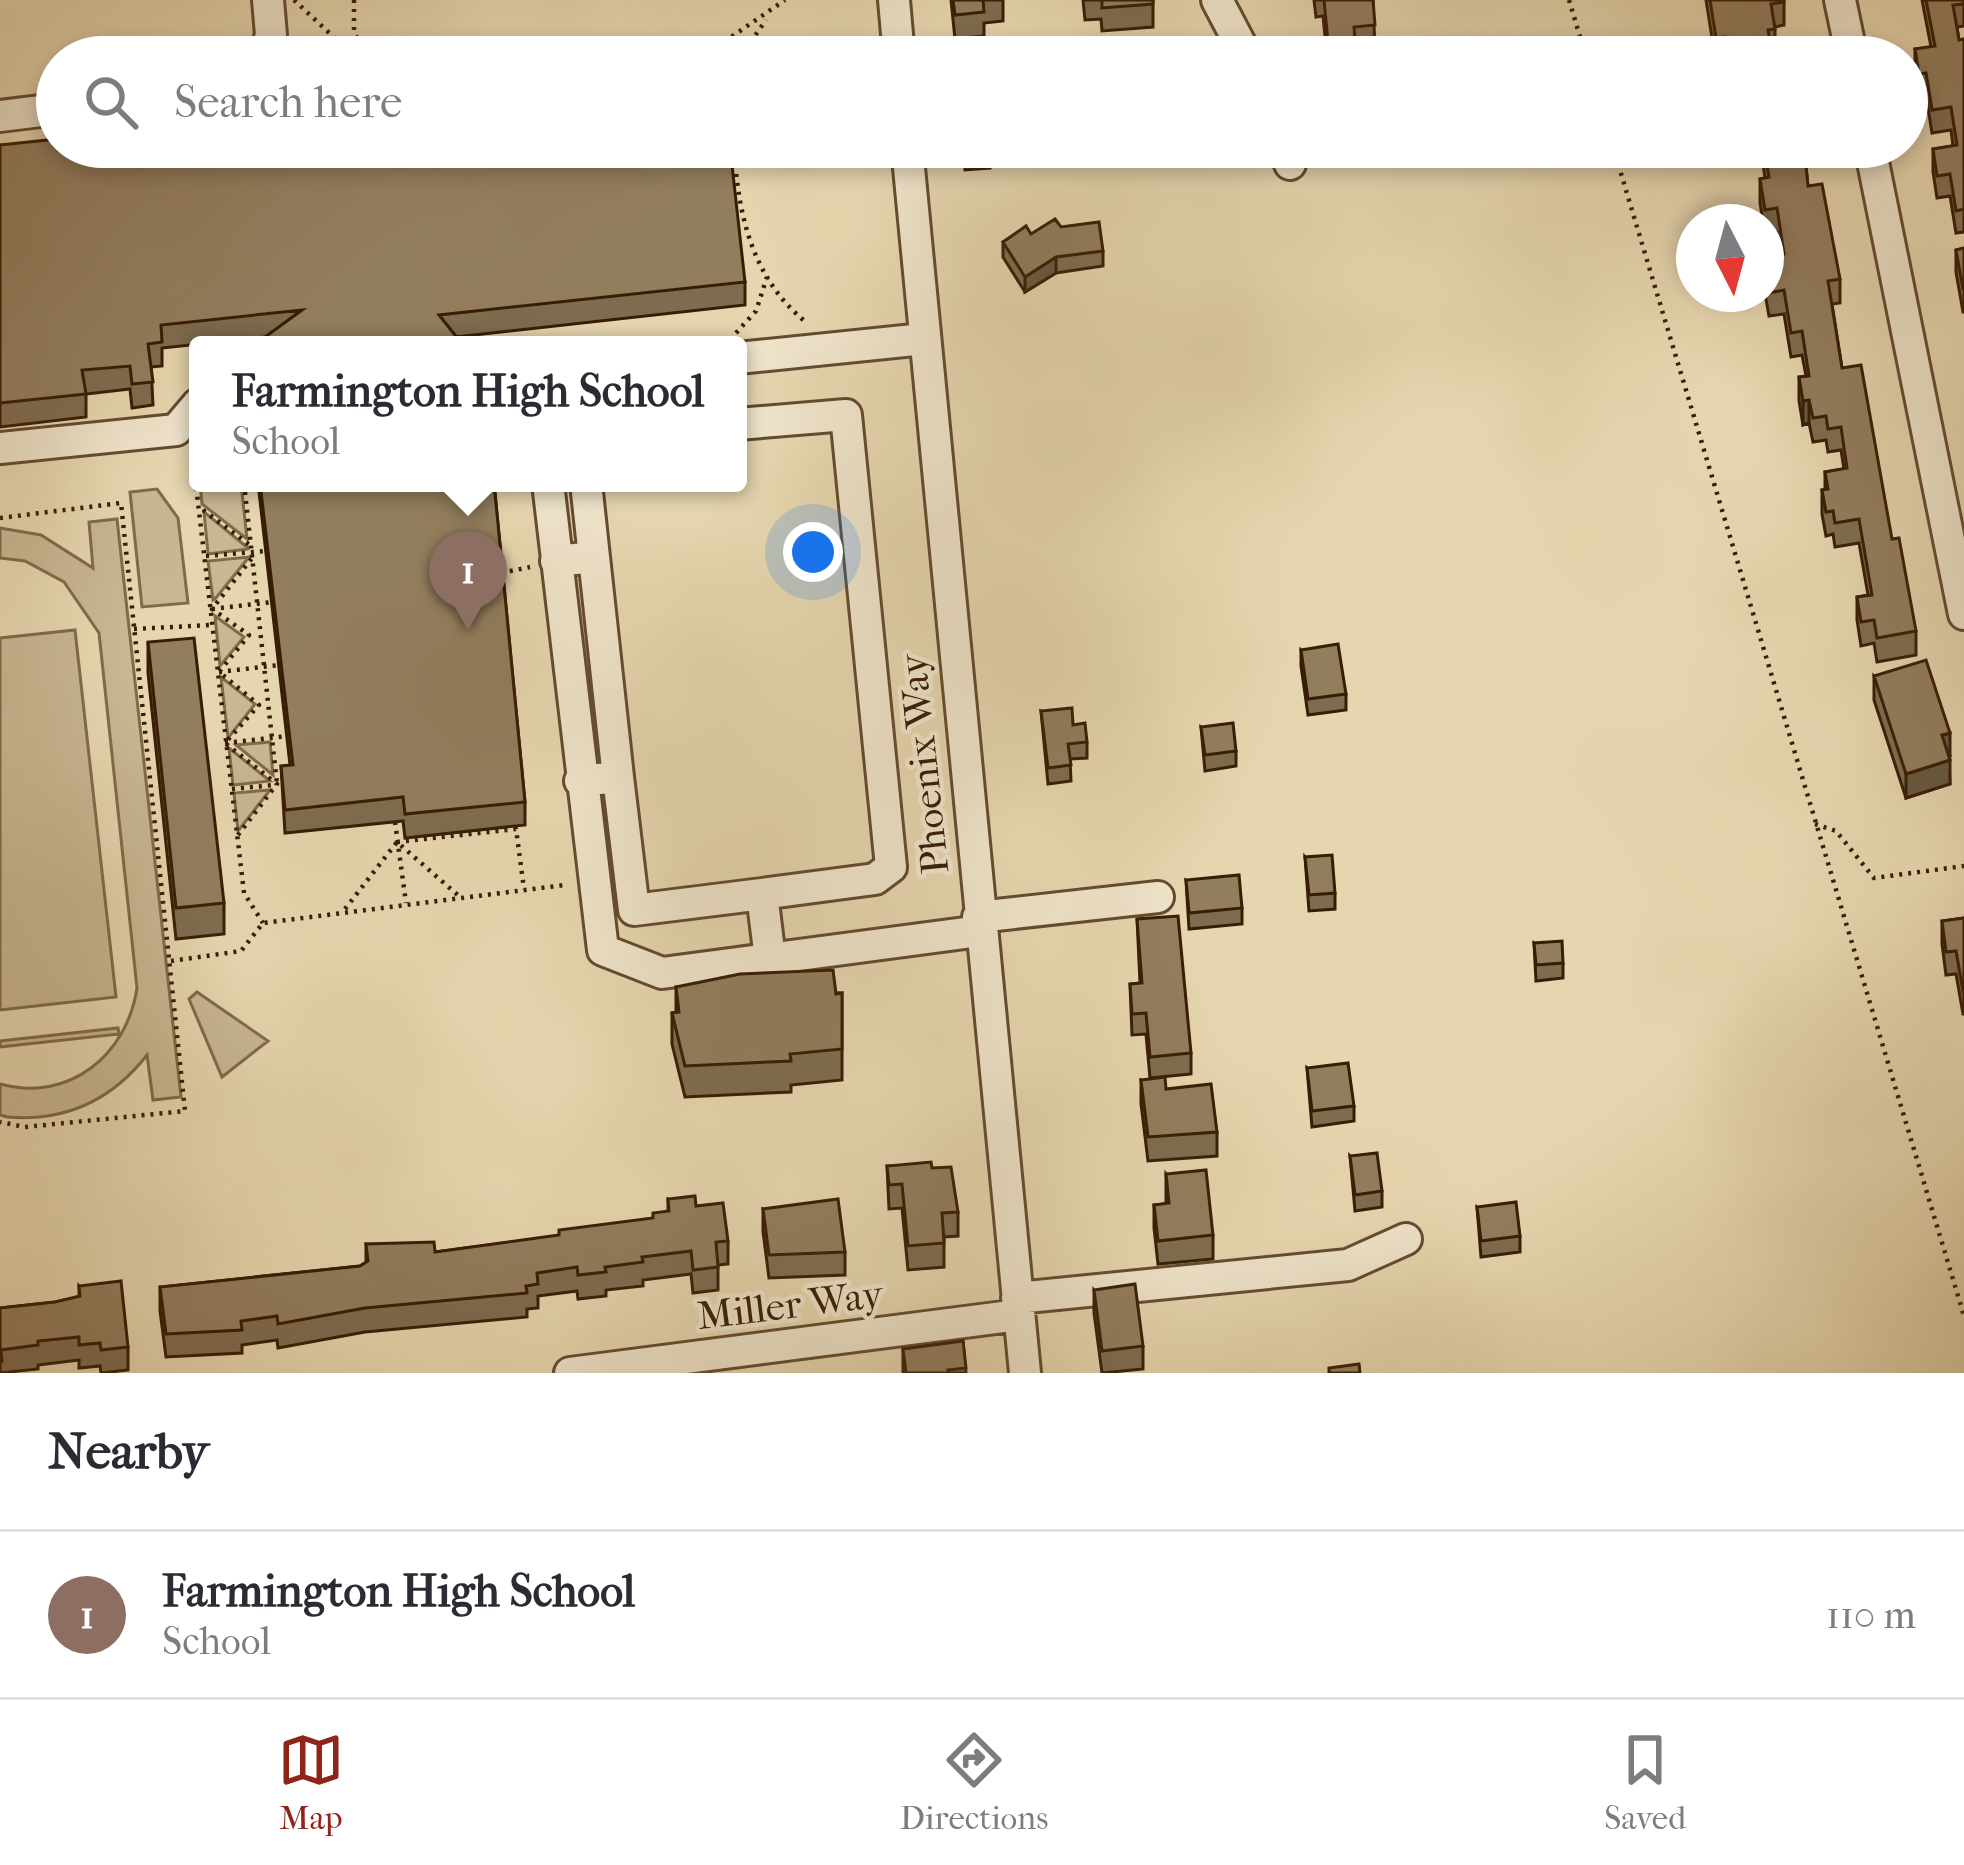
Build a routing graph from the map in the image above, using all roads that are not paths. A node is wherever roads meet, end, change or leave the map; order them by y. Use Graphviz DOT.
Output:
graph roads {
  1 [pos="268,0"];
  2 [pos="894,0"];
  3 [pos="1217,0"];
  4 [pos="1840,0"];
  5 [pos="272,36"];
  6 [pos="897,36"];
  7 [pos="1236,36"];
  8 [pos="1848,36"];
  9 [pos="36,112"];
  10 [pos="0,116"];
  11 [pos="909,168"];
  12 [pos="1874,168"];
  13 [pos="924,339"];
  14 [pos="747,357"];
  15 [pos="189,415"];
  16 [pos="747,423"];
  17 [pos="0,448"];
  18 [pos="547,492"];
  19 [pos="587,492"];
  20 [pos="594,557"];
  21 [pos="543,564"];
  22 [pos="1964,614"];
  23 [pos="618,777"];
  24 [pos="580,781"];
  25 [pos="762,894"];
  26 [pos="1158,897"];
  27 [pos="979,924"];
  28 [pos="770,959"];
  29 [pos="1406,1239"];
  30 [pos="1018,1306"];
  31 [pos="570,1373"];
  32 [pos="1025,1373"];
  1 -- 5 [label="street"];
  2 -- 6 [label="street"];
  3 -- 7 [label="street"];
  4 -- 8 [label="street"];
  9 -- 10 [label="street"];
  11 -- 13 [label="street, Phoenix Way"];
  12 -- 22 [label="street"];
  13 -- 14 [label="street"];
  13 -- 27 [label="street, Phoenix Way"];
  15 -- 17 [label="street"];
  16 -- 25 [label="street"];
  18 -- 21 [label="street"];
  19 -- 20 [label="street"];
  20 -- 21 [label="street"];
  20 -- 23 [label="street"];
  21 -- 24 [label="street"];
  23 -- 24 [label="street"];
  23 -- 25 [label="street"];
  24 -- 28 [label="street"];
  25 -- 28 [label="street"];
  26 -- 27 [label="street"];
  27 -- 28 [label="street"];
  27 -- 30 [label="street, Phoenix Way"];
  29 -- 30 [label="street, Miller Way"];
  30 -- 31 [label="street, Miller Way"];
  30 -- 32 [label="street, Phoenix Way"];
}
